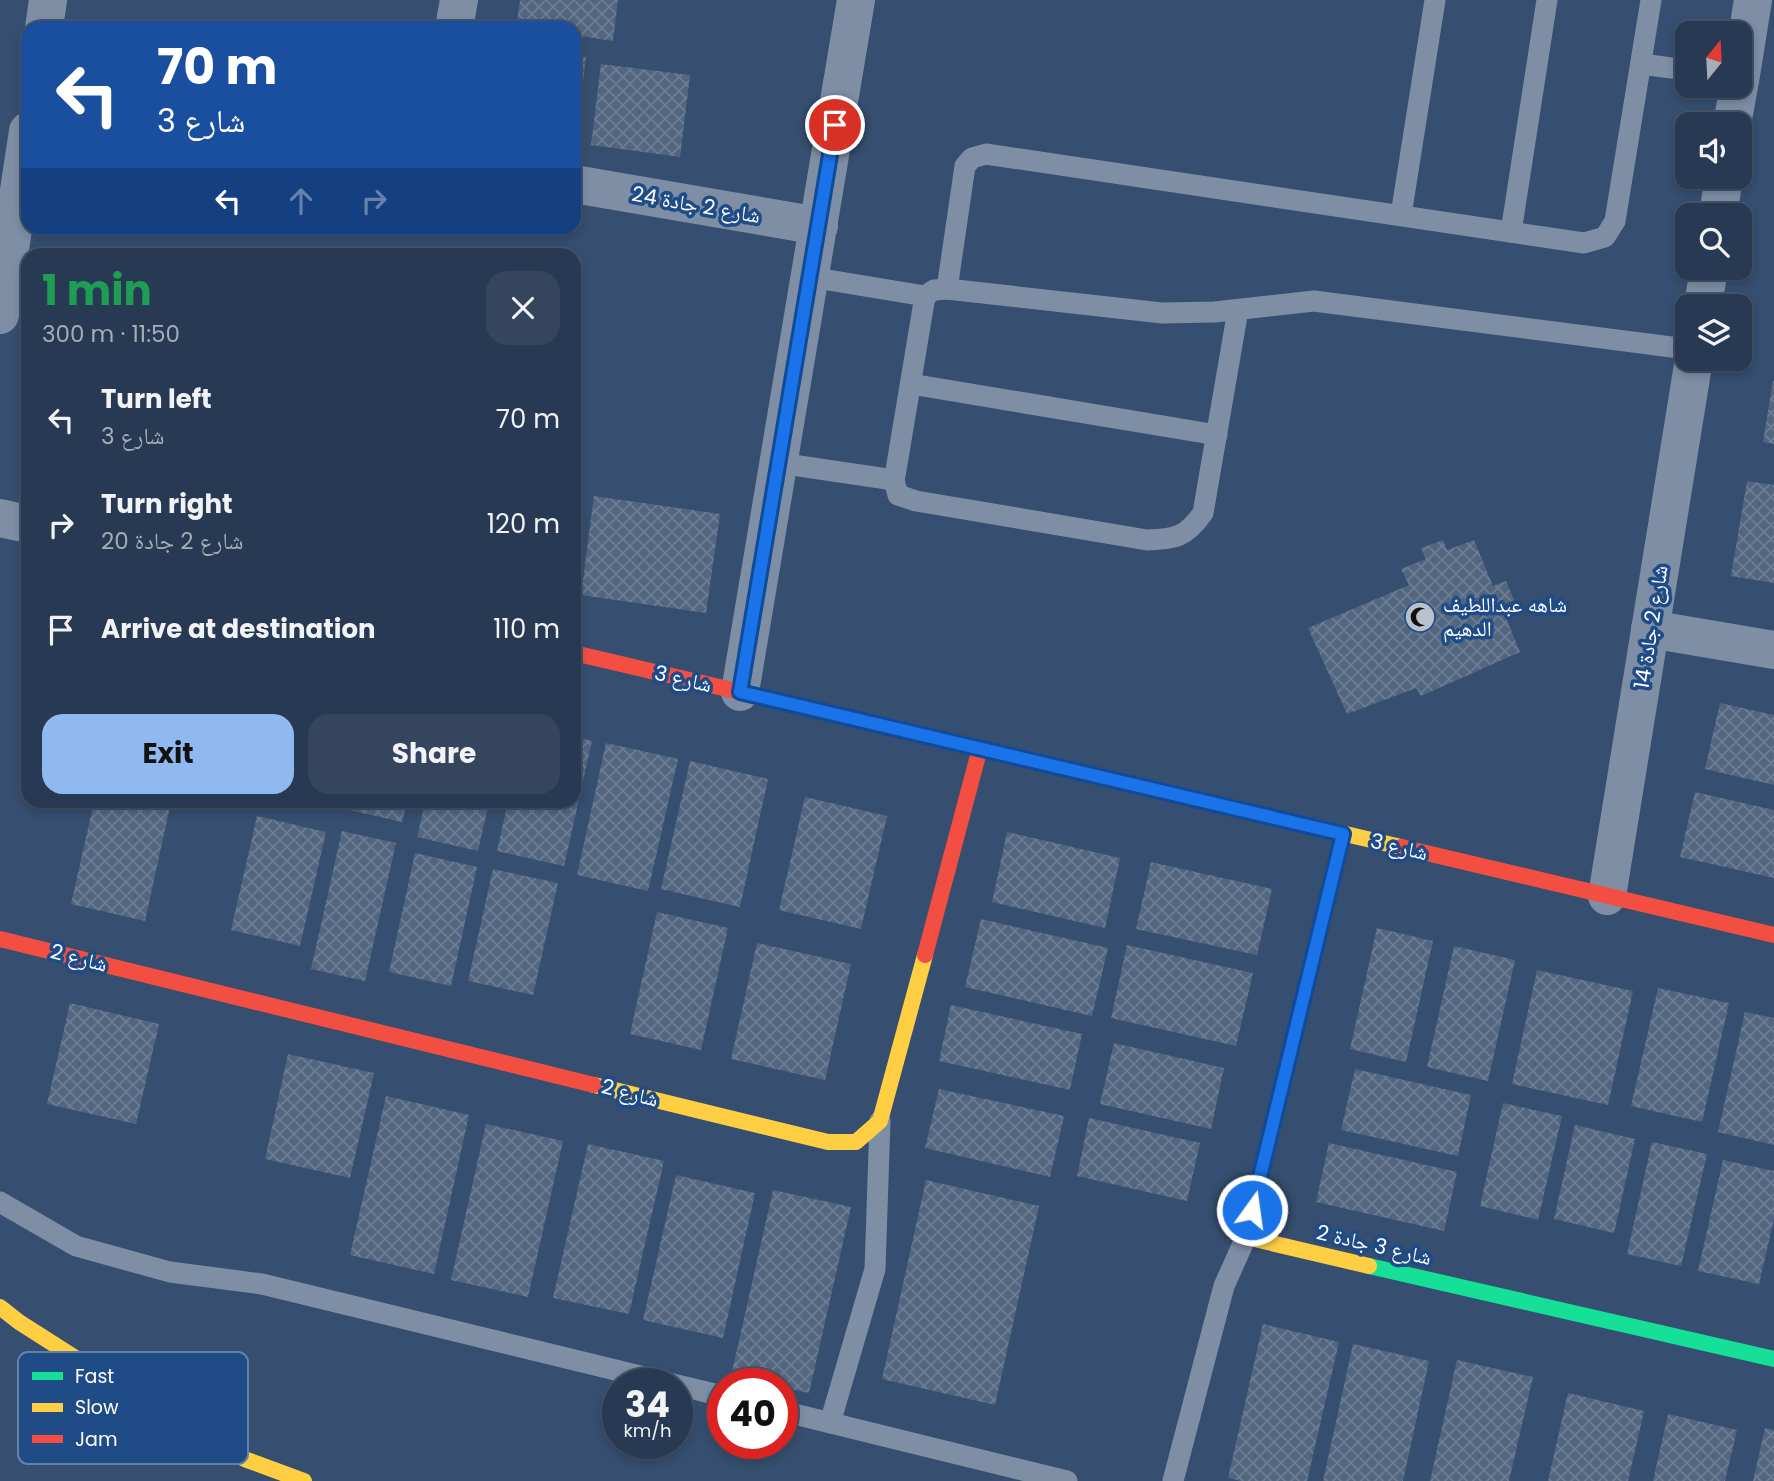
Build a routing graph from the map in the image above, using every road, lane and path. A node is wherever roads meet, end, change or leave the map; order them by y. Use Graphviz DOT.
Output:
graph roads {
  1 [pos="48,0"];
  2 [pos="459,0"];
  3 [pos="856,0"];
  4 [pos="1435,0"];
  5 [pos="1547,0"];
  6 [pos="1651,0"];
  7 [pos="1753,0"];
  8 [pos="45,21"];
  9 [pos="455,21"];
  10 [pos="1750,21"];
  11 [pos="1641,64"];
  12 [pos="1675,68"];
  13 [pos="21,177"];
  14 [pos="581,185"];
  15 [pos="1401,215"];
  16 [pos="819,226"];
  17 [pos="1511,232"];
  18 [pos="810,277"];
  19 [pos="947,289"];
  20 [pos="925,296"];
  21 [pos="1238,310"];
  22 [pos="0,315"];
  23 [pos="1675,347"];
  24 [pos="1692,371"];
  25 [pos="911,384"];
  26 [pos="1217,435"];
  27 [pos="779,463"];
  28 [pos="894,481"];
  29 [pos="0,518"];
  30 [pos="21,522"];
  31 [pos="1650,629"];
  32 [pos="1774,650"];
  33 [pos="581,655"];
  34 [pos="740,692"];
  35 [pos="980,748"];
  36 [pos="1343,834"];
  37 [pos="1607,896"];
  38 [pos="1774,935"];
  39 [pos="0,939"];
  40 [pos="880,1121"];
  41 [pos="0,1202"];
  42 [pos="1246,1237"];
  43 [pos="0,1307"];
  44 [pos="66,1352"];
  45 [pos="1774,1359"];
  46 [pos="605,1368"];
  47 [pos="798,1415"];
  48 [pos="830,1423"];
  49 [pos="248,1460"];
  50 [pos="304,1481"];
  51 [pos="1067,1481"];
  52 [pos="1173,1481"];
  1 -- 8 [label="street"];
  2 -- 9 [label="street"];
  3 -- 16 [label="street"];
  4 -- 15 [label="lane"];
  5 -- 17 [label="lane"];
  6 -- 11 [label="lane"];
  7 -- 10 [label="street"];
  11 -- 12 [label="lane"];
  11 -- 17 [label="lane"];
  13 -- 22 [label="street"];
  14 -- 16 [label="street, شارع 2 جادة 24"];
  15 -- 17 [label="lane"];
  15 -- 19 [label="lane"];
  16 -- 18 [label="street"];
  18 -- 20 [label="lane"];
  18 -- 27 [label="street"];
  19 -- 20 [label="lane"];
  19 -- 21 [label="lane"];
  20 -- 25 [label="lane"];
  21 -- 23 [label="lane"];
  21 -- 26 [label="lane"];
  24 -- 31 [label="street, شارع 2 جادة 14"];
  25 -- 26 [label="lane"];
  25 -- 28 [label="lane"];
  26 -- 28 [label="lane"];
  27 -- 28 [label="lane"];
  27 -- 34 [label="street"];
  29 -- 30 [label="street"];
  31 -- 32 [label="street"];
  31 -- 37 [label="street, شارع 2 جادة 14"];
  33 -- 34 [label="main road, شارع 3"];
  34 -- 35 [label="main road, شارع 3"];
  35 -- 36 [label="main road, شارع 3"];
  35 -- 40 [label="main road"];
  36 -- 37 [label="main road, شارع 3"];
  36 -- 42 [label="main road"];
  37 -- 38 [label="main road, شارع 3"];
  39 -- 40 [label="main road, شارع 2"];
  40 -- 48 [label="lane"];
  41 -- 46 [label="lane"];
  42 -- 45 [label="main road, شارع 3 جادة 2"];
  42 -- 52 [label="lane"];
  43 -- 44 [label="main road"];
  47 -- 48 [label="lane"];
  48 -- 51 [label="lane"];
  49 -- 50 [label="main road"];
}
